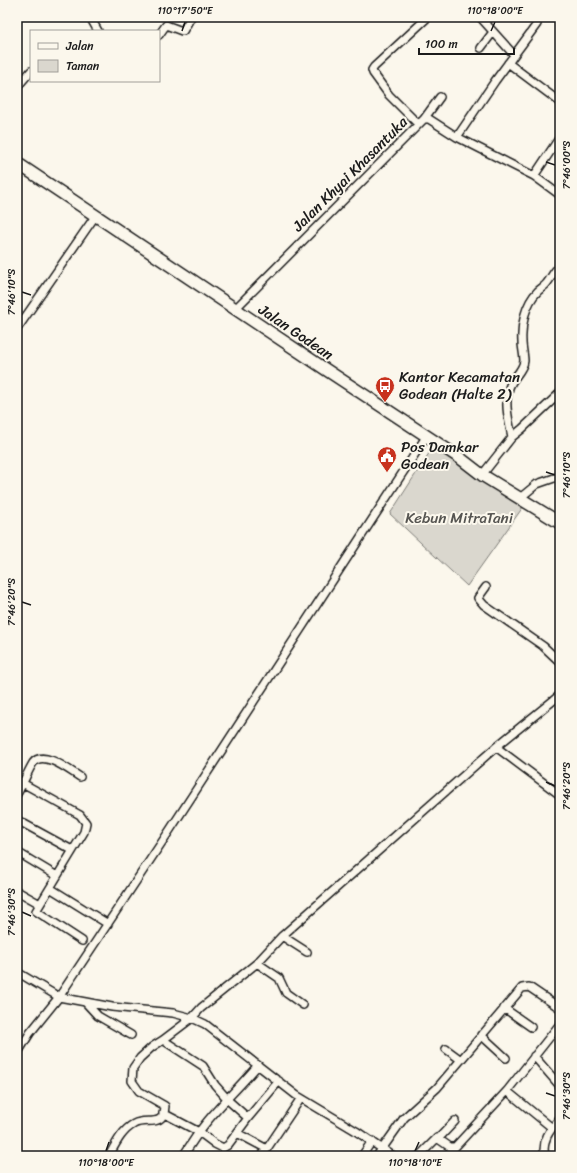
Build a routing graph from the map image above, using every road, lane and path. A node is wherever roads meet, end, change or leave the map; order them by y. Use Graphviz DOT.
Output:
graph roads {
  1 [pos="90,17"];
  2 [pos="191,17"];
  3 [pos="428,17"];
  4 [pos="480,17"];
  5 [pos="537,17"];
  6 [pos="97,30"];
  7 [pos="493,32"];
  8 [pos="160,34"];
  9 [pos="481,48"];
  10 [pos="514,55"];
  11 [pos="508,63"];
  12 [pos="30,72"];
  13 [pos="17,87"];
  14 [pos="440,97"];
  15 [pos="560,102"];
  16 [pos="424,118"];
  17 [pos="418,124"];
  18 [pos="457,137"];
  19 [pos="560,137"];
  20 [pos="17,163"];
  21 [pos="534,176"];
  22 [pos="560,195"];
  23 [pos="96,215"];
  24 [pos="560,266"];
  25 [pos="234,309"];
  26 [pos="17,329"];
  27 [pos="560,393"];
  28 [pos="426,436"];
  29 [pos="512,437"];
  30 [pos="482,475"];
  31 [pos="560,476"];
  32 [pos="520,498"];
  33 [pos="560,523"];
  34 [pos="486,588"];
  35 [pos="560,662"];
  36 [pos="560,695"];
  37 [pos="496,747"];
  38 [pos="80,777"];
  39 [pos="20,782"];
  40 [pos="17,794"];
  41 [pos="560,795"];
  42 [pos="17,820"];
  43 [pos="72,850"];
  44 [pos="17,852"];
  45 [pos="57,876"];
  46 [pos="50,888"];
  47 [pos="17,891"];
  48 [pos="40,904"];
  49 [pos="108,924"];
  50 [pos="282,936"];
  51 [pos="82,941"];
  52 [pos="307,952"];
  53 [pos="257,963"];
  54 [pos="17,972"];
  55 [pos="59,997"];
  56 [pos="86,1003"];
  57 [pos="302,1005"];
  58 [pos="504,1008"];
  59 [pos="560,1008"];
  60 [pos="192,1018"];
  61 [pos="560,1024"];
  62 [pos="530,1028"];
  63 [pos="131,1034"];
  64 [pos="481,1035"];
  65 [pos="163,1040"];
  66 [pos="446,1049"];
  67 [pos="17,1054"];
  68 [pos="534,1056"];
  69 [pos="506,1058"];
  70 [pos="461,1060"];
  71 [pos="258,1065"];
  72 [pos="279,1081"];
  73 [pos="560,1086"];
  74 [pos="507,1091"];
  75 [pos="301,1098"];
  76 [pos="227,1099"];
  77 [pos="163,1113"];
  78 [pos="248,1118"];
  79 [pos="560,1118"];
  80 [pos="456,1121"];
  81 [pos="551,1127"];
  82 [pos="199,1132"];
  83 [pos="237,1133"];
  84 [pos="439,1138"];
  85 [pos="372,1141"];
  86 [pos="382,1148"];
  87 [pos="267,1149"];
  88 [pos="109,1156"];
  89 [pos="183,1156"];
  90 [pos="262,1156"];
  91 [pos="362,1156"];
  92 [pos="377,1156"];
  93 [pos="393,1156"];
  94 [pos="419,1156"];
  95 [pos="545,1156"];
  1 -- 6 [label="street"];
  2 -- 8 [label="street"];
  3 -- 17 [label="street"];
  4 -- 7 [label="street"];
  5 -- 10 [label="street"];
  7 -- 9 [label="street"];
  7 -- 10 [label="street"];
  10 -- 11 [label="street"];
  11 -- 15 [label="street"];
  11 -- 18 [label="street"];
  12 -- 13 [label="street"];
  14 -- 16 [label="street"];
  16 -- 17 [label="street, Jalan Khyai Khasantuka"];
  16 -- 18 [label="street, Jalan Khyai Khasantuka"];
  17 -- 25 [label="street, Jalan Khyai Khasantuka"];
  18 -- 21 [label="street, Jalan Khyai Khasantuka"];
  19 -- 21 [label="street"];
  20 -- 23 [label="main road, Jalan Godean"];
  21 -- 22 [label="street, Jalan Khyai Khasantuka"];
  23 -- 25 [label="main road, Jalan Godean"];
  23 -- 26 [label="street"];
  24 -- 29 [label="street"];
  25 -- 28 [label="main road, Jalan Godean"];
  27 -- 29 [label="street"];
  28 -- 30 [label="main road, Jalan Godean"];
  28 -- 49 [label="street"];
  29 -- 30 [label="street"];
  30 -- 32 [label="main road, Jalan Godean"];
  31 -- 32 [label="street"];
  32 -- 33 [label="main road, Jalan Godean"];
  34 -- 35 [label="street"];
  36 -- 37 [label="street"];
  37 -- 41 [label="street"];
  37 -- 50 [label="street"];
  38 -- 39 [label="street"];
  39 -- 40 [label="street"];
  39 -- 43 [label="street"];
  42 -- 43 [label="street"];
  43 -- 45 [label="street"];
  44 -- 45 [label="street"];
  45 -- 46 [label="street"];
  46 -- 48 [label="street"];
  46 -- 49 [label="street"];
  47 -- 48 [label="street"];
  48 -- 51 [label="street"];
  49 -- 55 [label="street"];
  50 -- 52 [label="street"];
  50 -- 53 [label="street"];
  53 -- 57 [label="street"];
  53 -- 60 [label="street"];
  54 -- 55 [label="street"];
  55 -- 56 [label="street"];
  55 -- 67 [label="street"];
  56 -- 60 [label="street"];
  56 -- 63 [label="street"];
  58 -- 59 [label="street"];
  58 -- 62 [label="street"];
  58 -- 64 [label="street"];
  60 -- 65 [label="street"];
  60 -- 71 [label="street"];
  61 -- 68 [label="street"];
  64 -- 69 [label="street"];
  64 -- 70 [label="street"];
  65 -- 76 [label="street"];
  65 -- 77 [label="street"];
  66 -- 70 [label="street"];
  68 -- 73 [label="street"];
  68 -- 74 [label="street"];
  70 -- 86 [label="street"];
  71 -- 72 [label="street"];
  71 -- 76 [label="street"];
  72 -- 75 [label="street"];
  72 -- 78 [label="street"];
  74 -- 81 [label="street"];
  74 -- 84 [label="street"];
  75 -- 85 [label="street"];
  75 -- 87 [label="street"];
  76 -- 78 [label="street"];
  76 -- 82 [label="street"];
  77 -- 82 [label="street"];
  77 -- 88 [label="street"];
  78 -- 83 [label="street"];
  79 -- 81 [label="street"];
  80 -- 84 [label="street"];
  81 -- 95 [label="street"];
  82 -- 83 [label="street"];
  82 -- 89 [label="street"];
  83 -- 87 [label="street"];
  84 -- 94 [label="street"];
  85 -- 86 [label="street"];
  85 -- 91 [label="street"];
  86 -- 92 [label="street"];
  86 -- 93 [label="street"];
  87 -- 90 [label="street"];
}
